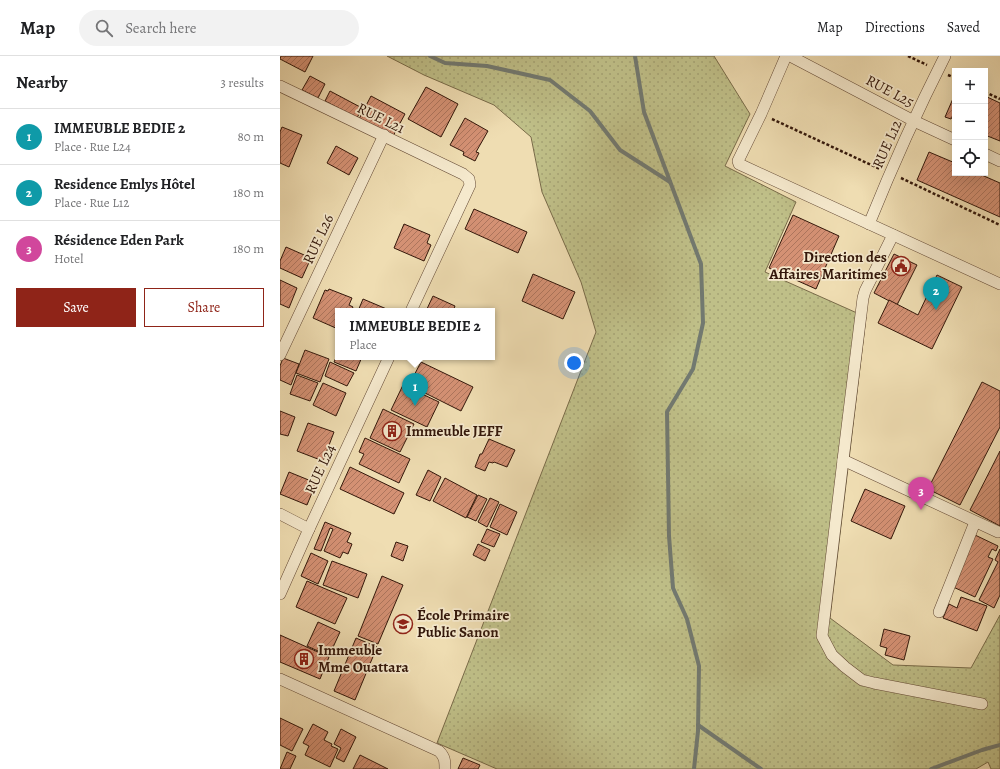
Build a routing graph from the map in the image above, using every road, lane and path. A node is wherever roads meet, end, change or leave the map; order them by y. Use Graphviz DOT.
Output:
graph roads {
  1 [pos="786,56"];
  2 [pos="790,56"];
  3 [pos="945,56"];
  4 [pos="280,86"];
  5 [pos="988,93"];
  6 [pos="1000,99"];
  7 [pos="914,121"];
  8 [pos="384,135"];
  9 [pos="952,139"];
  10 [pos="988,156"];
  11 [pos="1000,162"];
  12 [pos="870,224"];
  13 [pos="893,235"];
  14 [pos="1000,284"];
  15 [pos="412,308"];
  16 [pos="280,355"];
  17 [pos="388,360"];
  18 [pos="843,460"];
  19 [pos="280,514"];
  20 [pos="975,522"];
  21 [pos="309,529"];
  22 [pos="998,532"];
  23 [pos="280,594"];
  24 [pos="939,612"];
  25 [pos="280,679"];
  26 [pos="982,704"];
  27 [pos="445,769"];
  1 -- 12 [label="street"];
  2 -- 7 [label="street, RUE L25"];
  3 -- 7 [label="street, RUE L12"];
  4 -- 8 [label="street, RUE L21"];
  5 -- 6 [label="path"];
  7 -- 9 [label="street, RUE L25"];
  7 -- 12 [label="street, RUE L12"];
  8 -- 15 [label="street, RUE L21"];
  8 -- 16 [label="street, RUE L26"];
  10 -- 11 [label="street"];
  12 -- 13 [label="street"];
  13 -- 14 [label="street"];
  13 -- 18 [label="street"];
  17 -- 21 [label="street, RUE L24"];
  18 -- 20 [label="street"];
  18 -- 26 [label="street"];
  19 -- 21 [label="street"];
  20 -- 22 [label="street"];
  20 -- 24 [label="street"];
  21 -- 23 [label="street, RUE L24"];
  25 -- 27 [label="street"];
}
